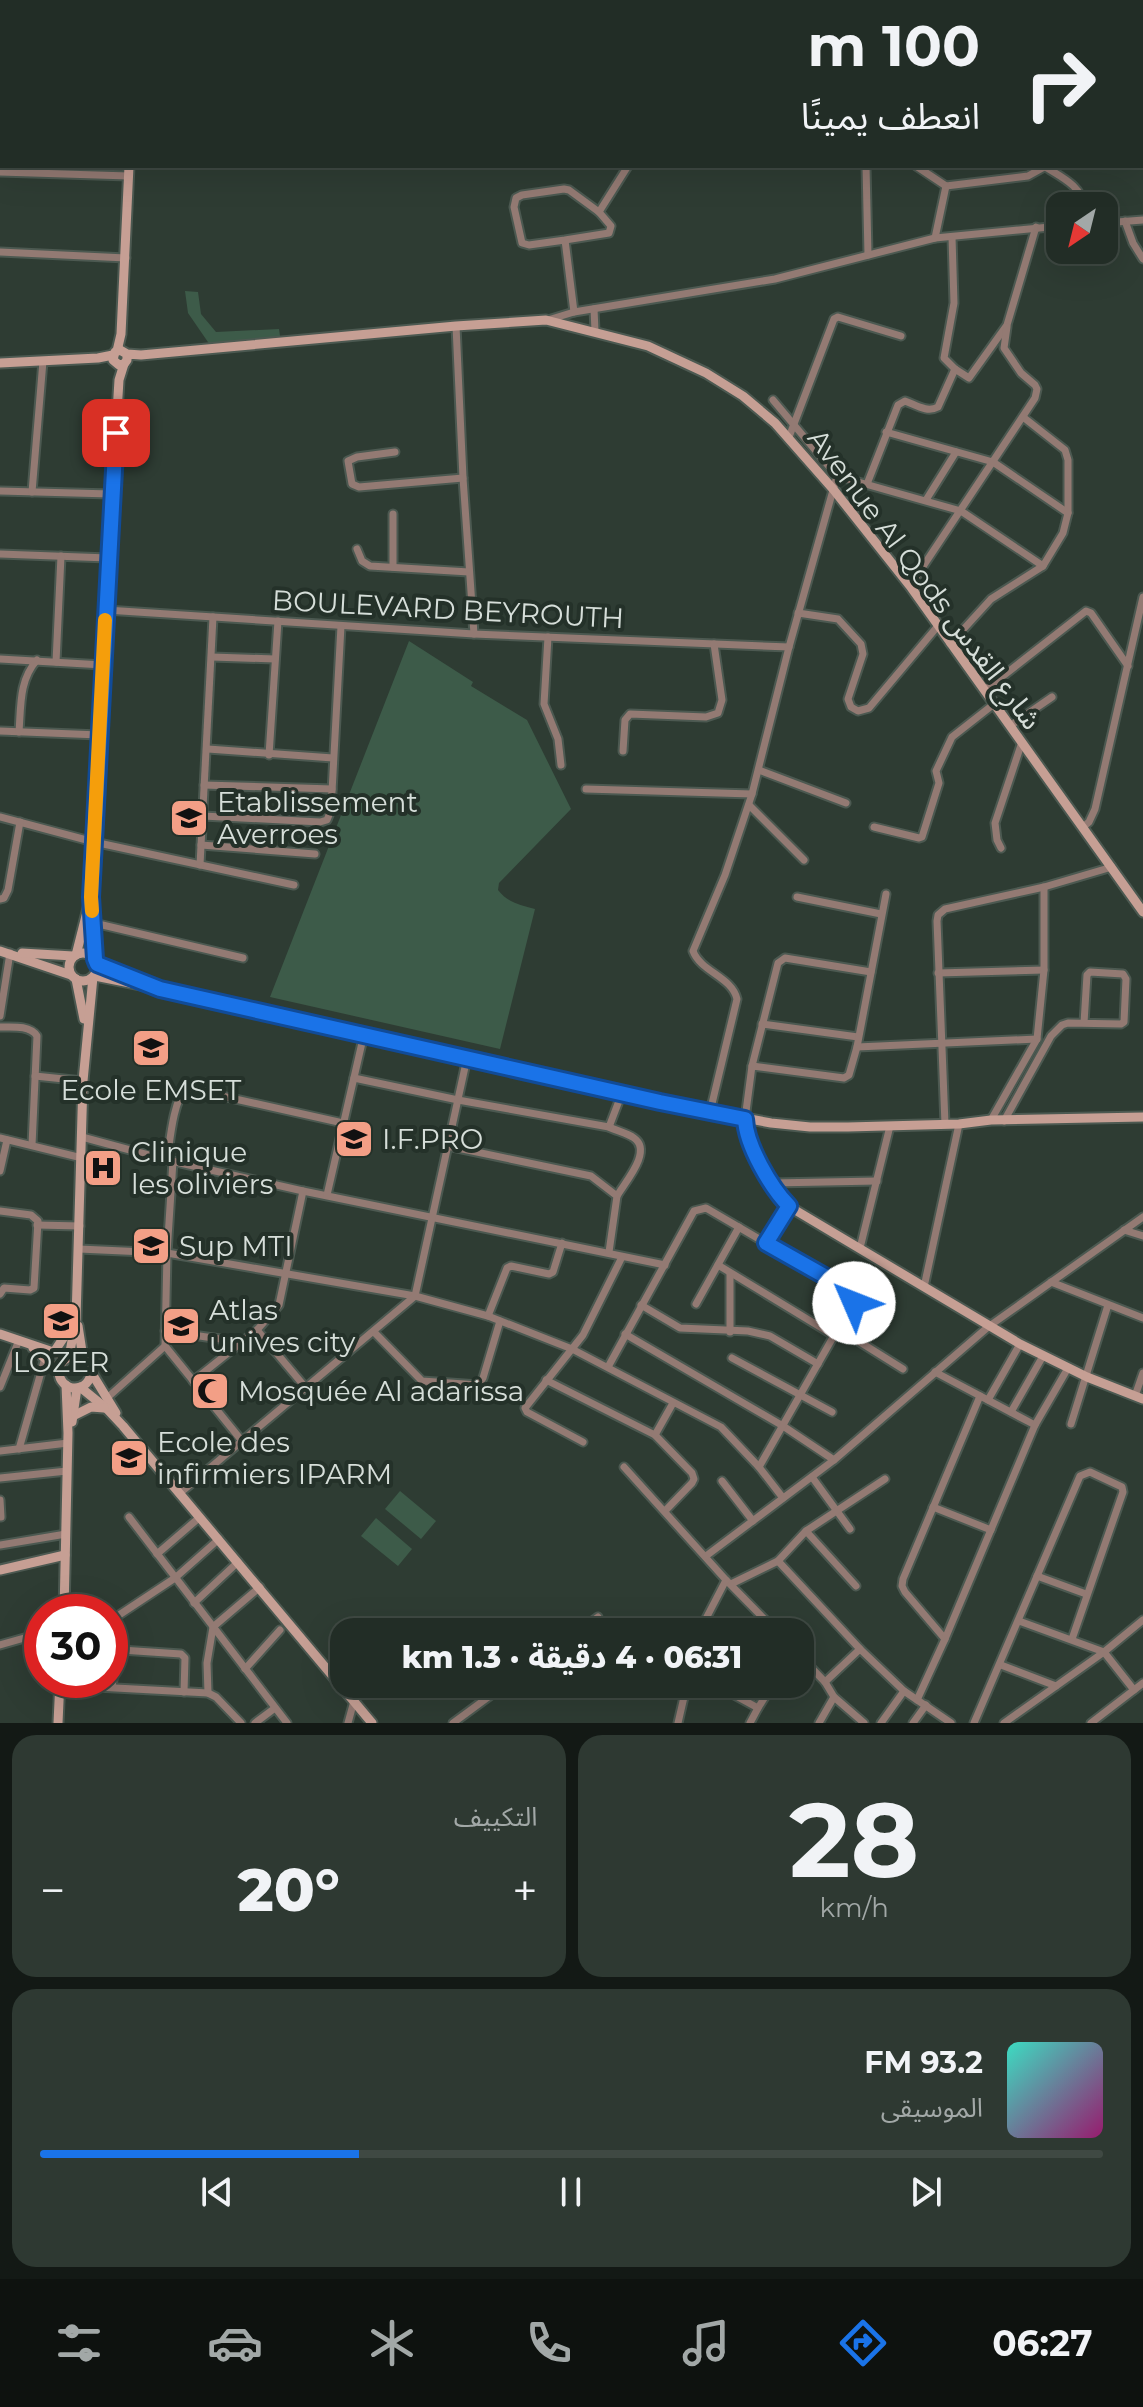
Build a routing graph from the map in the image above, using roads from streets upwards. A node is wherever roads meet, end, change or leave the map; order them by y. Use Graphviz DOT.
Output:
graph roads {
  1 [pos="627,168"];
  2 [pos="866,168"];
  3 [pos="919,168"];
  4 [pos="1042,168"];
  5 [pos="1048,168"];
  6 [pos="129,171"];
  7 [pos="0,172"];
  8 [pos="946,186"];
  9 [pos="1080,192"];
  10 [pos="599,212"];
  11 [pos="1143,220"];
  12 [pos="1125,221"];
  13 [pos="1118,222"];
  14 [pos="1036,227"];
  15 [pos="1046,227"];
  16 [pos="952,237"];
  17 [pos="935,238"];
  18 [pos="565,240"];
  19 [pos="0,252"];
  20 [pos="868,255"];
  21 [pos="126,258"];
  22 [pos="1143,259"];
  23 [pos="594,309"];
  24 [pos="574,312"];
  25 [pos="546,320"];
  26 [pos="1007,325"];
  27 [pos="456,326"];
  28 [pos="595,331"];
  29 [pos="901,336"];
  30 [pos="120,358"];
  31 [pos="43,361"];
  32 [pos="0,363"];
  33 [pos="955,369"];
  34 [pos="773,400"];
  35 [pos="1023,417"];
  36 [pos="795,424"];
  37 [pos="886,432"];
  38 [pos="789,437"];
  39 [pos="395,452"];
  40 [pos="956,452"];
  41 [pos="993,462"];
  42 [pos="837,476"];
  43 [pos="463,478"];
  44 [pos="867,484"];
  45 [pos="833,489"];
  46 [pos="0,491"];
  47 [pos="32,492"];
  48 [pos="111,494"];
  49 [pos="926,500"];
  50 [pos="961,511"];
  51 [pos="1068,513"];
  52 [pos="393,514"];
  53 [pos="357,549"];
  54 [pos="0,554"];
  55 [pos="61,556"];
  56 [pos="108,558"];
  57 [pos="1043,566"];
  58 [pos="393,567"];
  59 [pos="469,572"];
  60 [pos="910,586"];
  61 [pos="1143,597"];
  62 [pos="106,610"];
  63 [pos="798,613"];
  64 [pos="213,617"];
  65 [pos="278,621"];
  66 [pos="341,626"];
  67 [pos="937,627"];
  68 [pos="474,634"];
  69 [pos="548,637"];
  70 [pos="714,644"];
  71 [pos="950,644"];
  72 [pos="789,647"];
  73 [pos="212,657"];
  74 [pos="0,659"];
  75 [pos="275,659"];
  76 [pos="37,660"];
  77 [pos="56,662"];
  78 [pos="103,665"];
  79 [pos="1128,666"];
  80 [pos="985,690"];
  81 [pos="1052,697"];
  82 [pos="994,704"];
  83 [pos="1010,726"];
  84 [pos="0,731"];
  85 [pos="19,732"];
  86 [pos="99,735"];
  87 [pos="1022,742"];
  88 [pos="208,749"];
  89 [pos="623,751"];
  90 [pos="269,755"];
  91 [pos="333,758"];
  92 [pos="561,765"];
  93 [pos="759,770"];
  94 [pos="204,785"];
  95 [pos="332,789"];
  96 [pos="586,789"];
  97 [pos="752,794"];
  98 [pos="846,803"];
  99 [pos="749,805"];
  100 [pos="203,816"];
  101 [pos="0,817"];
  102 [pos="20,822"];
  103 [pos="874,827"];
  104 [pos="1083,827"];
  105 [pos="94,842"];
  106 [pos="201,845"];
  107 [pos="1001,848"];
  108 [pos="315,854"];
  109 [pos="804,860"];
  110 [pos="200,865"];
  111 [pos="1112,867"];
  112 [pos="294,885"];
  113 [pos="1044,887"];
  114 [pos="886,894"];
  115 [pos="91,897"];
  116 [pos="797,897"];
  117 [pos="0,899"];
  118 [pos="1143,912"];
  119 [pos="881,914"];
  120 [pos="94,923"];
  121 [pos="5,952"];
  122 [pos="74,956"];
  123 [pos="243,958"];
  124 [pos="96,961"];
  125 [pos="1044,970"];
  126 [pos="871,972"];
  127 [pos="938,973"];
  128 [pos="74,977"];
  129 [pos="94,977"];
  130 [pos="160,989"];
  131 [pos="0,1008"];
  132 [pos="0,1016"];
  133 [pos="1084,1023"];
  134 [pos="762,1024"];
  135 [pos="0,1027"];
  136 [pos="87,1032"];
  137 [pos="364,1034"];
  138 [pos="858,1037"];
  139 [pos="1037,1039"];
  140 [pos="940,1044"];
  141 [pos="857,1047"];
  142 [pos="467,1058"];
  143 [pos="752,1066"];
  144 [pos="35,1076"];
  145 [pos="354,1078"];
  146 [pos="83,1081"];
  147 [pos="622,1093"];
  148 [pos="458,1100"];
  149 [pos="710,1112"];
  150 [pos="1143,1117"];
  151 [pos="745,1119"];
  152 [pos="991,1120"];
  153 [pos="1004,1121"];
  154 [pos="343,1123"];
  155 [pos="945,1124"];
  156 [pos="959,1124"];
  157 [pos="890,1126"];
  158 [pos="609,1127"];
  159 [pos="82,1137"];
  160 [pos="4,1139"];
  161 [pos="32,1145"];
  162 [pos="448,1146"];
  163 [pos="82,1158"];
  164 [pos="170,1160"];
  165 [pos="0,1171"];
  166 [pos="877,1181"];
  167 [pos="772,1183"];
  168 [pos="303,1191"];
  169 [pos="327,1195"];
  170 [pos="617,1196"];
  171 [pos="789,1206"];
  172 [pos="0,1211"];
  173 [pos="432,1217"];
  174 [pos="1143,1217"];
  175 [pos="37,1225"];
  176 [pos="80,1226"];
  177 [pos="739,1227"];
  178 [pos="1124,1230"];
  179 [pos="1143,1236"];
  180 [pos="562,1243"];
  181 [pos="766,1243"];
  182 [pos="860,1248"];
  183 [pos="79,1249"];
  184 [pos="609,1252"];
  185 [pos="167,1253"];
  186 [pos="622,1257"];
  187 [pos="665,1265"];
  188 [pos="718,1265"];
  189 [pos="287,1273"];
  190 [pos="730,1273"];
  191 [pos="1051,1282"];
  192 [pos="924,1287"];
  193 [pos="1,1292"];
  194 [pos="415,1296"];
  195 [pos="696,1304"];
  196 [pos="641,1305"];
  197 [pos="1108,1305"];
  198 [pos="488,1316"];
  199 [pos="1143,1318"];
  200 [pos="76,1319"];
  201 [pos="500,1321"];
  202 [pos="988,1327"];
  203 [pos="257,1330"];
  204 [pos="165,1331"];
  205 [pos="374,1332"];
  206 [pos="730,1332"];
  207 [pos="837,1333"];
  208 [pos="0,1334"];
  209 [pos="625,1334"];
  210 [pos="23,1342"];
  211 [pos="241,1342"];
  212 [pos="1020,1344"];
  213 [pos="165,1346"];
  214 [pos="572,1349"];
  215 [pos="50,1355"];
  216 [pos="1043,1356"];
  217 [pos="68,1357"];
  218 [pos="83,1358"];
  219 [pos="732,1358"];
  220 [pos="818,1364"];
  221 [pos="608,1367"];
  222 [pos="1068,1368"];
  223 [pos="903,1369"];
  224 [pos="59,1371"];
  225 [pos="91,1372"];
  226 [pos="935,1372"];
  227 [pos="1143,1373"];
  228 [pos="1087,1377"];
  229 [pos="546,1380"];
  230 [pos="193,1381"];
  231 [pos="66,1385"];
  232 [pos="0,1387"];
  233 [pos="79,1387"];
  234 [pos="306,1388"];
  235 [pos="800,1395"];
  236 [pos="1139,1397"];
  237 [pos="984,1398"];
  238 [pos="107,1403"];
  239 [pos="673,1403"];
  240 [pos="832,1412"];
  241 [pos="1011,1412"];
  242 [pos="73,1416"];
  243 [pos="1071,1424"];
  244 [pos="1035,1425"];
  245 [pos="783,1426"];
  246 [pos="655,1435"];
  247 [pos="68,1438"];
  248 [pos="242,1441"];
  249 [pos="583,1442"];
  250 [pos="19,1449"];
  251 [pos="0,1451"];
  252 [pos="834,1460"];
  253 [pos="624,1467"];
  254 [pos="759,1467"];
  255 [pos="67,1471"];
  256 [pos="812,1477"];
  257 [pos="0,1478"];
  258 [pos="885,1479"];
  259 [pos="722,1481"];
  260 [pos="180,1493"];
  261 [pos="783,1498"];
  262 [pos="0,1502"];
  263 [pos="933,1507"];
  264 [pos="836,1510"];
  265 [pos="665,1511"];
  266 [pos="1,1517"];
  267 [pos="129,1517"];
  268 [pos="200,1517"];
  269 [pos="753,1521"];
  270 [pos="850,1529"];
  271 [pos="991,1530"];
  272 [pos="806,1531"];
  273 [pos="66,1534"];
  274 [pos="219,1539"];
  275 [pos="0,1545"];
  276 [pos="157,1554"];
  277 [pos="65,1555"];
  278 [pos="706,1556"];
  279 [pos="778,1561"];
  280 [pos="238,1562"];
  281 [pos="0,1570"];
  282 [pos="1037,1576"];
  283 [pos="175,1578"];
  284 [pos="728,1582"];
  285 [pos="856,1586"];
  286 [pos="260,1587"];
  287 [pos="64,1594"];
  288 [pos="1086,1594"];
  289 [pos="194,1603"];
  290 [pos="128,1609"];
  291 [pos="707,1618"];
  292 [pos="763,1618"];
  293 [pos="1143,1620"];
  294 [pos="1019,1621"];
  295 [pos="213,1627"];
  296 [pos="280,1630"];
  297 [pos="24,1638"];
  298 [pos="945,1639"];
  299 [pos="1072,1639"];
  300 [pos="0,1645"];
  301 [pos="860,1649"];
  302 [pos="128,1650"];
  303 [pos="1104,1652"];
  304 [pos="1001,1665"];
  305 [pos="245,1669"];
  306 [pos="814,1671"];
  307 [pos="825,1682"];
  308 [pos="1143,1683"];
  309 [pos="1056,1686"];
  310 [pos="128,1688"];
  311 [pos="1134,1690"];
  312 [pos="904,1691"];
  313 [pos="184,1692"];
  314 [pos="208,1693"];
  315 [pos="834,1697"];
  316 [pos="59,1698"];
  317 [pos="487,1698"];
  318 [pos="684,1698"];
  319 [pos="740,1698"];
  320 [pos="764,1698"];
  321 [pos="917,1700"];
  322 [pos="354,1701"];
  323 [pos="926,1705"];
  324 [pos="275,1708"];
  325 [pos="758,1708"];
  326 [pos="58,1723"];
  327 [pos="241,1723"];
  328 [pos="255,1723"];
  329 [pos="287,1723"];
  330 [pos="348,1723"];
  331 [pos="372,1723"];
  332 [pos="453,1723"];
  333 [pos="678,1723"];
  334 [pos="750,1723"];
  335 [pos="819,1723"];
  336 [pos="864,1723"];
  337 [pos="881,1723"];
  338 [pos="913,1723"];
  339 [pos="951,1723"];
  340 [pos="974,1723"];
  341 [pos="1004,1723"];
  342 [pos="1091,1723"];
  1 -- 10 [label="street"];
  2 -- 20 [label="street"];
  3 -- 8 [label="street"];
  4 -- 8 [label="street"];
  5 -- 9 [label="street"];
  6 -- 7 [label="street"];
  6 -- 21 [label="street"];
  8 -- 17 [label="street"];
  10 -- 18 [label="street"];
  10 -- 18 [label="street"];
  11 -- 12 [label="street"];
  12 -- 13 [label="street"];
  12 -- 22 [label="street"];
  14 -- 15 [label="street"];
  14 -- 16 [label="street"];
  14 -- 26 [label="street"];
  16 -- 17 [label="street"];
  16 -- 33 [label="street"];
  17 -- 20 [label="street"];
  18 -- 24 [label="street"];
  19 -- 21 [label="street"];
  20 -- 23 [label="street"];
  21 -- 30 [label="street"];
  23 -- 24 [label="street"];
  23 -- 28 [label="street"];
  24 -- 25 [label="street"];
  25 -- 27 [label="street, Avenue Al Qods شارع القدس"];
  25 -- 28 [label="street, Avenue Al Qods شارع القدس"];
  26 -- 33 [label="street"];
  26 -- 35 [label="street"];
  27 -- 30 [label="street, Avenue Al Qods شارع القدس"];
  27 -- 43 [label="street"];
  28 -- 38 [label="street, Avenue Al Qods شارع القدس"];
  29 -- 36 [label="street"];
  30 -- 31 [label="street, Avenue Al Qods شارع القدس"];
  30 -- 48 [label="street"];
  31 -- 32 [label="street, Avenue Al Qods شارع القدس"];
  31 -- 47 [label="street"];
  33 -- 37 [label="street"];
  34 -- 36 [label="street"];
  35 -- 41 [label="street"];
  35 -- 51 [label="street"];
  36 -- 38 [label="street"];
  36 -- 42 [label="street"];
  37 -- 40 [label="street"];
  37 -- 44 [label="street"];
  38 -- 45 [label="street, Avenue Al Qods شارع القدس"];
  39 -- 43 [label="street"];
  40 -- 41 [label="street"];
  40 -- 49 [label="street"];
  41 -- 50 [label="street"];
  41 -- 51 [label="street"];
  42 -- 44 [label="street"];
  42 -- 45 [label="street"];
  43 -- 59 [label="street"];
  44 -- 49 [label="street"];
  45 -- 60 [label="street, Avenue Al Qods شارع القدس"];
  45 -- 63 [label="street"];
  46 -- 47 [label="street"];
  47 -- 48 [label="street"];
  48 -- 56 [label="street"];
  49 -- 50 [label="street"];
  50 -- 57 [label="street"];
  50 -- 60 [label="street"];
  51 -- 57 [label="street"];
  52 -- 58 [label="street"];
  53 -- 58 [label="street"];
  54 -- 55 [label="street"];
  55 -- 56 [label="street"];
  55 -- 77 [label="street"];
  56 -- 62 [label="street"];
  57 -- 71 [label="street"];
  58 -- 59 [label="street"];
  59 -- 68 [label="street"];
  60 -- 67 [label="street, Avenue Al Qods شارع القدس"];
  61 -- 79 [label="street"];
  62 -- 64 [label="street, BOULEVARD BEYROUTH"];
  62 -- 78 [label="street"];
  63 -- 67 [label="street"];
  63 -- 72 [label="street"];
  64 -- 65 [label="street, BOULEVARD BEYROUTH"];
  64 -- 73 [label="street"];
  65 -- 66 [label="street, BOULEVARD BEYROUTH"];
  65 -- 75 [label="street"];
  66 -- 68 [label="street, BOULEVARD BEYROUTH"];
  66 -- 91 [label="street"];
  67 -- 71 [label="street, Avenue Al Qods شارع القدس"];
  68 -- 69 [label="street, BOULEVARD BEYROUTH"];
  69 -- 70 [label="street, BOULEVARD BEYROUTH"];
  69 -- 92 [label="street"];
  70 -- 72 [label="street, BOULEVARD BEYROUTH"];
  70 -- 89 [label="street"];
  71 -- 80 [label="street, Avenue Al Qods شارع القدس"];
  72 -- 93 [label="street"];
  73 -- 75 [label="street"];
  73 -- 88 [label="street"];
  74 -- 76 [label="street"];
  75 -- 90 [label="street"];
  76 -- 77 [label="street"];
  76 -- 85 [label="street"];
  77 -- 78 [label="street"];
  78 -- 86 [label="street"];
  79 -- 80 [label="street"];
  79 -- 104 [label="street"];
  80 -- 82 [label="street, Avenue Al Qods شارع القدس"];
  81 -- 83 [label="street"];
  82 -- 83 [label="street, Avenue Al Qods شارع القدس"];
  82 -- 103 [label="street"];
  83 -- 87 [label="street, Avenue Al Qods شارع القدس"];
  84 -- 85 [label="street"];
  85 -- 86 [label="street"];
  86 -- 105 [label="street"];
  87 -- 104 [label="street, Avenue Al Qods شارع القدس"];
  87 -- 107 [label="street"];
  88 -- 90 [label="street"];
  88 -- 94 [label="street"];
  90 -- 91 [label="street"];
  91 -- 95 [label="street"];
  93 -- 97 [label="street"];
  93 -- 98 [label="street"];
  94 -- 95 [label="street"];
  94 -- 100 [label="street"];
  95 -- 100 [label="street"];
  96 -- 97 [label="street"];
  97 -- 99 [label="street"];
  99 -- 109 [label="street"];
  99 -- 149 [label="street"];
  100 -- 106 [label="street"];
  101 -- 102 [label="street"];
  102 -- 105 [label="street"];
  102 -- 117 [label="street"];
  104 -- 111 [label="street, Avenue Al Qods شارع القدس"];
  105 -- 110 [label="street"];
  105 -- 115 [label="street"];
  106 -- 108 [label="street"];
  106 -- 110 [label="street"];
  110 -- 112 [label="street"];
  111 -- 113 [label="street"];
  111 -- 118 [label="street, Avenue Al Qods شارع القدس"];
  113 -- 125 [label="street"];
  113 -- 127 [label="street"];
  114 -- 119 [label="street"];
  115 -- 120 [label="street"];
  115 -- 122 [label="street"];
  116 -- 119 [label="street"];
  119 -- 126 [label="street"];
  120 -- 123 [label="street"];
  120 -- 124 [label="street"];
  121 -- 122 [label="street"];
  121 -- 128 [label="street"];
  121 -- 131 [label="street"];
  122 -- 124 [label="street"];
  122 -- 128 [label="street"];
  124 -- 129 [label="street"];
  124 -- 130 [label="street"];
  125 -- 127 [label="street"];
  125 -- 139 [label="street"];
  126 -- 134 [label="street"];
  126 -- 138 [label="street"];
  127 -- 140 [label="street"];
  128 -- 129 [label="street"];
  128 -- 136 [label="street"];
  129 -- 130 [label="street"];
  129 -- 136 [label="street"];
  130 -- 137 [label="street"];
  131 -- 132 [label="street"];
  133 -- 133 [label="street"];
  133 -- 153 [label="street"];
  134 -- 138 [label="street"];
  134 -- 143 [label="street"];
  135 -- 144 [label="street"];
  136 -- 146 [label="street"];
  137 -- 142 [label="street"];
  137 -- 145 [label="street"];
  138 -- 141 [label="street"];
  139 -- 140 [label="street"];
  139 -- 152 [label="street"];
  140 -- 141 [label="street"];
  140 -- 155 [label="street"];
  141 -- 143 [label="street"];
  142 -- 147 [label="street"];
  142 -- 148 [label="street"];
  143 -- 151 [label="street"];
  144 -- 146 [label="street"];
  144 -- 161 [label="street"];
  145 -- 148 [label="street"];
  145 -- 154 [label="street"];
  146 -- 159 [label="street"];
  147 -- 149 [label="street"];
  147 -- 158 [label="street"];
  148 -- 158 [label="street"];
  148 -- 162 [label="street"];
  149 -- 151 [label="street"];
  150 -- 153 [label="street"];
  151 -- 157 [label="street"];
  151 -- 167 [label="street"];
  152 -- 153 [label="street"];
  152 -- 156 [label="street"];
  154 -- 164 [label="street"];
  154 -- 169 [label="street"];
  155 -- 156 [label="street"];
  155 -- 157 [label="street"];
  156 -- 192 [label="street"];
  157 -- 166 [label="street"];
  158 -- 170 [label="street"];
  159 -- 163 [label="street"];
  159 -- 164 [label="street"];
  160 -- 161 [label="street"];
  160 -- 165 [label="street"];
  161 -- 163 [label="street"];
  162 -- 170 [label="street"];
  162 -- 173 [label="street"];
  163 -- 176 [label="street"];
  164 -- 168 [label="street"];
  164 -- 185 [label="street"];
  166 -- 167 [label="street"];
  166 -- 182 [label="street"];
  167 -- 171 [label="street"];
  168 -- 169 [label="street"];
  168 -- 189 [label="street"];
  169 -- 173 [label="street"];
  170 -- 184 [label="street"];
  171 -- 181 [label="street"];
  171 -- 182 [label="street"];
  172 -- 175 [label="street"];
  173 -- 180 [label="street"];
  173 -- 194 [label="street"];
  174 -- 178 [label="street"];
  175 -- 176 [label="street"];
  175 -- 193 [label="street"];
  176 -- 183 [label="street"];
  177 -- 181 [label="street"];
  177 -- 187 [label="street"];
  177 -- 188 [label="street"];
  178 -- 179 [label="street"];
  178 -- 191 [label="street"];
  180 -- 184 [label="street"];
  180 -- 198 [label="street"];
  181 -- 207 [label="street"];
  182 -- 192 [label="street"];
  183 -- 185 [label="street"];
  183 -- 200 [label="street"];
  184 -- 186 [label="street"];
  185 -- 189 [label="street"];
  185 -- 204 [label="street"];
  186 -- 187 [label="street"];
  186 -- 214 [label="street"];
  187 -- 196 [label="street"];
  188 -- 190 [label="street"];
  188 -- 195 [label="street"];
  189 -- 194 [label="street"];
  189 -- 203 [label="street"];
  190 -- 206 [label="street"];
  190 -- 207 [label="street"];
  191 -- 197 [label="street"];
  191 -- 202 [label="street"];
  192 -- 202 [label="street"];
  194 -- 198 [label="street"];
  194 -- 205 [label="street"];
  196 -- 206 [label="street"];
  196 -- 209 [label="street"];
  197 -- 199 [label="street"];
  197 -- 228 [label="street"];
  198 -- 201 [label="street"];
  200 -- 215 [label="street"];
  200 -- 217 [label="street"];
  200 -- 218 [label="street"];
  201 -- 205 [label="street"];
  201 -- 214 [label="street"];
  202 -- 212 [label="street"];
  202 -- 226 [label="street"];
  203 -- 211 [label="street"];
  203 -- 234 [label="street"];
  204 -- 211 [label="street"];
  204 -- 213 [label="street"];
  205 -- 234 [label="street"];
  206 -- 220 [label="street"];
  207 -- 220 [label="street"];
  207 -- 223 [label="street"];
  208 -- 210 [label="street"];
  209 -- 221 [label="street"];
  209 -- 245 [label="street"];
  210 -- 215 [label="street"];
  210 -- 232 [label="street"];
  211 -- 230 [label="street"];
  212 -- 216 [label="street"];
  212 -- 237 [label="street"];
  213 -- 230 [label="street"];
  213 -- 238 [label="street"];
  214 -- 221 [label="street"];
  214 -- 229 [label="street"];
  215 -- 217 [label="street"];
  215 -- 224 [label="street"];
  215 -- 250 [label="street"];
  216 -- 222 [label="street"];
  216 -- 241 [label="street"];
  217 -- 218 [label="street"];
  217 -- 224 [label="street"];
  218 -- 225 [label="street"];
  219 -- 235 [label="street"];
  220 -- 235 [label="street"];
  221 -- 239 [label="street"];
  222 -- 228 [label="street"];
  222 -- 244 [label="street"];
  224 -- 231 [label="street"];
  225 -- 233 [label="street"];
  225 -- 238 [label="street"];
  226 -- 237 [label="street"];
  226 -- 252 [label="street"];
  227 -- 236 [label="street"];
  228 -- 236 [label="street"];
  228 -- 243 [label="street"];
  229 -- 246 [label="street"];
  229 -- 249 [label="street"];
  230 -- 248 [label="street"];
  231 -- 233 [label="street"];
  231 -- 247 [label="street"];
  233 -- 238 [label="street"];
  233 -- 242 [label="street"];
  234 -- 248 [label="street"];
  235 -- 240 [label="street"];
  235 -- 245 [label="street"];
  237 -- 241 [label="street"];
  237 -- 263 [label="street"];
  238 -- 242 [label="street"];
  238 -- 260 [label="street"];
  239 -- 246 [label="street"];
  239 -- 254 [label="street"];
  241 -- 244 [label="street"];
  242 -- 247 [label="street"];
  244 -- 271 [label="street"];
  245 -- 252 [label="street"];
  245 -- 254 [label="street"];
  246 -- 265 [label="street"];
  247 -- 250 [label="street"];
  247 -- 255 [label="street"];
  248 -- 260 [label="street"];
  250 -- 251 [label="street"];
  252 -- 256 [label="street"];
  253 -- 265 [label="street"];
  254 -- 261 [label="street"];
  255 -- 257 [label="street"];
  255 -- 273 [label="street"];
  256 -- 261 [label="street"];
  256 -- 264 [label="street"];
  258 -- 264 [label="street"];
  259 -- 269 [label="street"];
  260 -- 268 [label="street"];
  261 -- 269 [label="street"];
  262 -- 266 [label="street"];
  263 -- 271 [label="street"];
  263 -- 298 [label="street"];
  264 -- 270 [label="street"];
  264 -- 272 [label="street"];
  265 -- 278 [label="street"];
  267 -- 276 [label="street"];
  268 -- 274 [label="street"];
  268 -- 276 [label="street"];
  269 -- 278 [label="street"];
  271 -- 298 [label="street"];
  272 -- 279 [label="street"];
  272 -- 285 [label="street"];
  273 -- 275 [label="street"];
  273 -- 277 [label="street"];
  274 -- 280 [label="street"];
  274 -- 283 [label="street"];
  276 -- 283 [label="street"];
  277 -- 281 [label="street"];
  277 -- 287 [label="street"];
  278 -- 284 [label="street"];
  279 -- 284 [label="street"];
  279 -- 301 [label="street"];
  280 -- 286 [label="street"];
  280 -- 289 [label="street"];
  282 -- 288 [label="street"];
  282 -- 288 [label="street"];
  282 -- 294 [label="street"];
  283 -- 289 [label="street"];
  283 -- 290 [label="street"];
  284 -- 291 [label="street"];
  284 -- 292 [label="street"];
  286 -- 295 [label="street"];
  286 -- 322 [label="street"];
  288 -- 299 [label="street"];
  289 -- 295 [label="street"];
  293 -- 303 [label="street"];
  294 -- 299 [label="street"];
  294 -- 304 [label="street"];
  295 -- 305 [label="street"];
  295 -- 314 [label="street"];
  296 -- 305 [label="street"];
  297 -- 300 [label="street"];
  298 -- 321 [label="street"];
  299 -- 303 [label="street"];
  301 -- 307 [label="street"];
  301 -- 312 [label="street"];
  302 -- 313 [label="street"];
  303 -- 309 [label="street"];
  303 -- 311 [label="street"];
  304 -- 309 [label="street"];
  304 -- 340 [label="street"];
  305 -- 324 [label="street"];
  306 -- 307 [label="street"];
  307 -- 315 [label="street"];
  308 -- 311 [label="street"];
  309 -- 341 [label="street"];
  310 -- 313 [label="street"];
  311 -- 342 [label="street"];
  312 -- 321 [label="street"];
  312 -- 337 [label="street"];
  313 -- 314 [label="street"];
  314 -- 327 [label="street"];
  315 -- 335 [label="street"];
  315 -- 336 [label="street"];
  316 -- 326 [label="street"];
  317 -- 332 [label="street"];
  318 -- 333 [label="street"];
  319 -- 325 [label="street"];
  320 -- 325 [label="street"];
  321 -- 323 [label="street"];
  322 -- 330 [label="street"];
  322 -- 331 [label="street"];
  323 -- 338 [label="street"];
  323 -- 339 [label="street"];
  324 -- 328 [label="street"];
  324 -- 329 [label="street"];
  325 -- 334 [label="street"];
}
